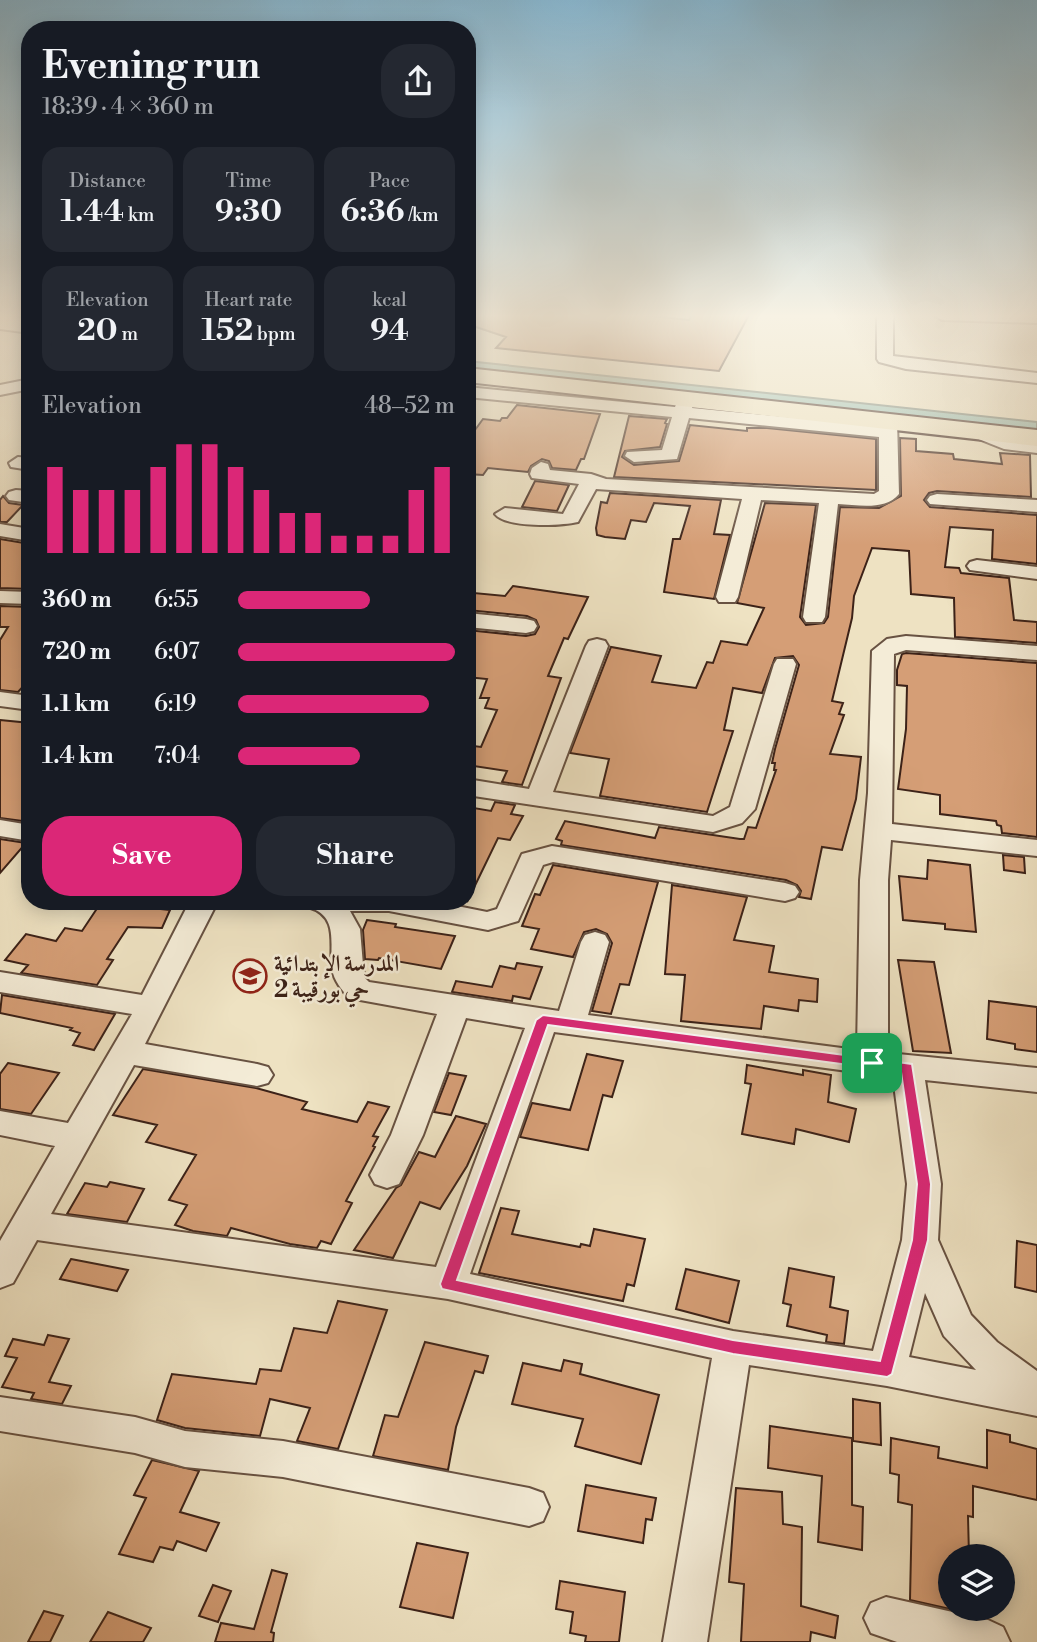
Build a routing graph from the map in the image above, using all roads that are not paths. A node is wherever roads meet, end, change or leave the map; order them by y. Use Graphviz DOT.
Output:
graph roads {
  1 [pos="580,392"];
  2 [pos="705,392"];
  3 [pos="684,407"];
  4 [pos="1037,415"];
  5 [pos="887,427"];
  6 [pos="971,430"];
  7 [pos="1037,438"];
  8 [pos="1037,448"];
  9 [pos="634,456"];
  10 [pos="541,468"];
  11 [pos="591,480"];
  12 [pos="753,495"];
  13 [pos="829,498"];
  14 [pos="937,500"];
  15 [pos="1037,506"];
  16 [pos="505,514"];
  17 [pos="0,530"];
  18 [pos="21,534"];
  19 [pos="977,566"];
  20 [pos="1037,573"];
  21 [pos="0,597"];
  22 [pos="727,597"];
  23 [pos="21,598"];
  24 [pos="814,617"];
  25 [pos="476,621"];
  26 [pos="526,626"];
  27 [pos="597,646"];
  28 [pos="1037,653"];
  29 [pos="785,664"];
  30 [pos="0,699"];
  31 [pos="21,702"];
  32 [pos="476,788"];
  33 [pos="539,796"];
  34 [pos="0,828"];
  35 [pos="879,831"];
  36 [pos="21,832"];
  37 [pos="1037,848"];
  38 [pos="785,892"];
  39 [pos="200,910"];
  40 [pos="329,910"];
  41 [pos="431,910"];
  42 [pos="595,942"];
  43 [pos="0,982"];
  44 [pos="151,1007"];
  45 [pos="455,1007"];
  46 [pos="557,1021"];
  47 [pos="125,1052"];
  48 [pos="872,1063"];
  49 [pos="907,1068"];
  50 [pos="257,1075"];
  51 [pos="1037,1080"];
  52 [pos="0,1123"];
  53 [pos="75,1137"];
  54 [pos="387,1175"];
  55 [pos="920,1240"];
  56 [pos="9,1251"];
  57 [pos="448,1284"];
  58 [pos="733,1347"];
  59 [pos="887,1369"];
  60 [pos="1037,1392"];
  61 [pos="1037,1399"];
  62 [pos="0,1414"];
  63 [pos="529,1507"];
  64 [pos="887,1618"];
  65 [pos="685,1642"];
  66 [pos="988,1642"];
  1 -- 3 [label="highway"];
  2 -- 4 [label="highway"];
  3 -- 5 [label="highway"];
  3 -- 9 [label="street"];
  5 -- 6 [label="highway"];
  5 -- 13 [label="street"];
  6 -- 7 [label="highway"];
  6 -- 8 [label="street"];
  10 -- 11 [label="street"];
  11 -- 12 [label="street"];
  11 -- 16 [label="street"];
  12 -- 13 [label="street"];
  12 -- 22 [label="street"];
  13 -- 24 [label="street"];
  14 -- 15 [label="street"];
  17 -- 18 [label="street"];
  19 -- 20 [label="street"];
  21 -- 23 [label="street"];
  25 -- 26 [label="street"];
  27 -- 33 [label="street"];
  28 -- 35 [label="street"];
  29 -- 33 [label="street"];
  30 -- 31 [label="street"];
  32 -- 33 [label="street"];
  34 -- 36 [label="street"];
  35 -- 37 [label="street"];
  35 -- 48 [label="street"];
  38 -- 41 [label="street"];
  39 -- 44 [label="street"];
  40 -- 45 [label="street"];
  42 -- 46 [label="street"];
  43 -- 44 [label="street"];
  44 -- 47 [label="street"];
  45 -- 46 [label="street"];
  45 -- 54 [label="street"];
  46 -- 48 [label="street"];
  46 -- 57 [label="street"];
  47 -- 50 [label="street"];
  47 -- 53 [label="street"];
  48 -- 49 [label="street"];
  49 -- 51 [label="street"];
  49 -- 55 [label="street"];
  52 -- 53 [label="street"];
  53 -- 56 [label="street"];
  55 -- 59 [label="street"];
  55 -- 60 [label="street"];
  56 -- 57 [label="street"];
  57 -- 58 [label="street"];
  58 -- 59 [label="street"];
  58 -- 65 [label="street"];
  59 -- 61 [label="street"];
  62 -- 63 [label="street"];
  64 -- 66 [label="street"];
}
